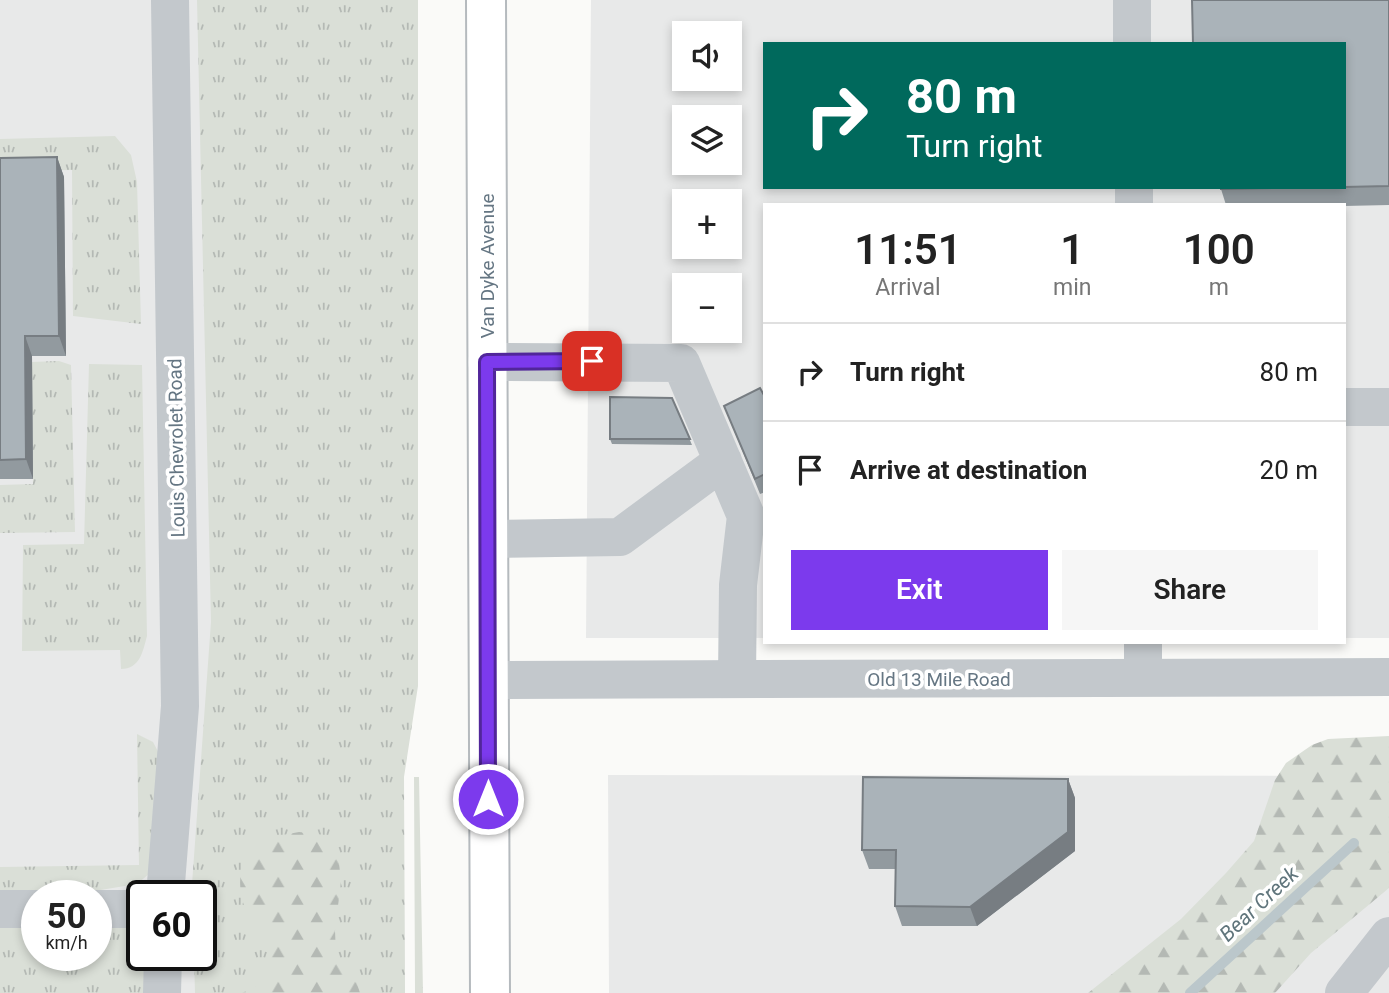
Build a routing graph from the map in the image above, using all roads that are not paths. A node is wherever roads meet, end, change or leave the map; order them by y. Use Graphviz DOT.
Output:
graph roads {
  1 [pos="170,0"];
  2 [pos="486,0"];
  3 [pos="1132,0"];
  4 [pos="1132,42"];
  5 [pos="487,362"];
  6 [pos="1346,407"];
  7 [pos="1389,407"];
  8 [pos="723,461"];
  9 [pos="488,539"];
  10 [pos="1143,660"];
  11 [pos="1389,677"];
  12 [pos="737,679"];
  13 [pos="489,680"];
  14 [pos="165,880"];
  15 [pos="0,909"];
  16 [pos="21,909"];
  17 [pos="1389,936"];
  18 [pos="163,971"];
  19 [pos="162,993"];
  20 [pos="490,993"];
  21 [pos="1344,993"];
  1 -- 14 [label="street, Louis Chevrolet Road"];
  2 -- 5 [label="main road, Van Dyke Avenue"];
  3 -- 4 [label="street"];
  5 -- 8 [label="street"];
  5 -- 9 [label="main road, Van Dyke Avenue"];
  6 -- 7 [label="street"];
  8 -- 9 [label="street"];
  8 -- 12 [label="street"];
  9 -- 13 [label="main road, Van Dyke Avenue"];
  10 -- 11 [label="street, Old 13 Mile Road"];
  10 -- 12 [label="street, Old 13 Mile Road"];
  12 -- 13 [label="street, Old 13 Mile Road"];
  13 -- 20 [label="main road, Van Dyke Avenue"];
  15 -- 16 [label="street"];
  17 -- 21 [label="street"];
  18 -- 19 [label="street"];
}
